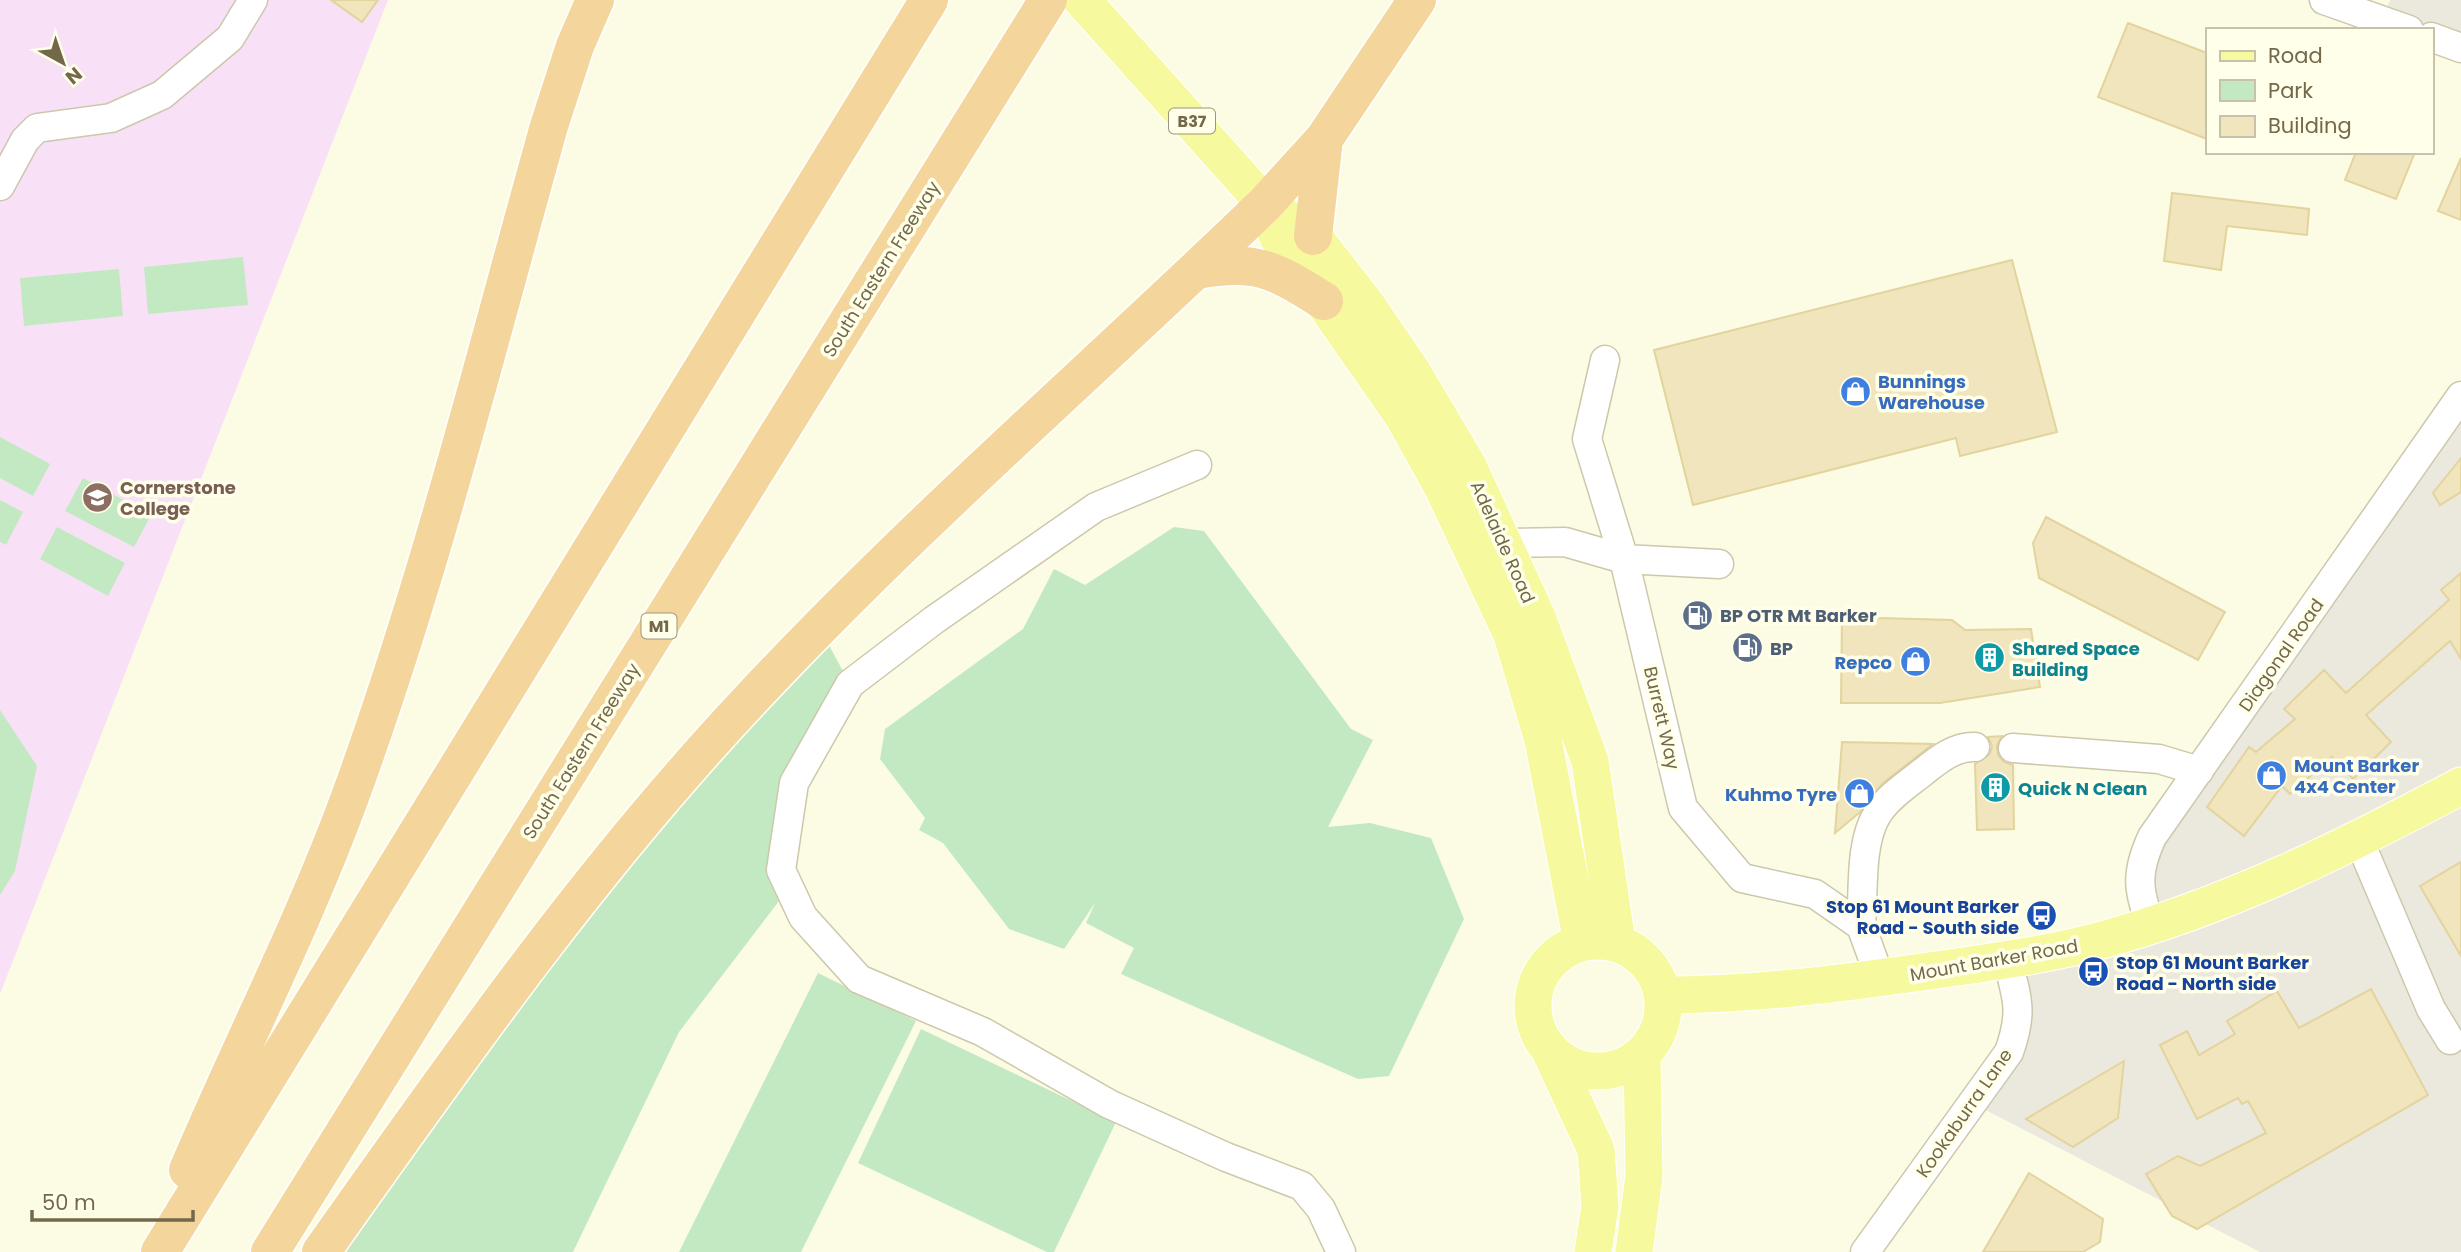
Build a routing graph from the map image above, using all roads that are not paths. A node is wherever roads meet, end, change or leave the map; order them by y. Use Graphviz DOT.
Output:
graph roads {
  1 [pos="253,0"];
  2 [pos="595,0"];
  3 [pos="929,0"];
  4 [pos="1048,0"];
  5 [pos="1082,0"];
  6 [pos="1417,0"];
  7 [pos="2324,0"];
  8 [pos="2386,10"];
  9 [pos="2407,28"];
  10 [pos="2433,38"];
  11 [pos="2461,48"];
  12 [pos="1324,139"];
  13 [pos="0,186"];
  14 [pos="1265,204"];
  15 [pos="1313,236"];
  16 [pos="1197,270"];
  17 [pos="1324,301"];
  18 [pos="1605,360"];
  19 [pos="2461,396"];
  20 [pos="1197,465"];
  21 [pos="1504,543"];
  22 [pos="1625,559"];
  23 [pos="1719,564"];
  24 [pos="1975,747"];
  25 [pos="2013,748"];
  26 [pos="2199,771"];
  27 [pos="2461,786"];
  28 [pos="2359,840"];
  29 [pos="2151,925"];
  30 [pos="1861,926"];
  31 [pos="1599,942"];
  32 [pos="2007,960"];
  33 [pos="1880,978"];
  34 [pos="1662,995"];
  35 [pos="2450,1040"];
  36 [pos="1551,1052"];
  37 [pos="1642,1054"];
  38 [pos="153,1252"];
  39 [pos="160,1252"];
  40 [pos="270,1252"];
  41 [pos="321,1252"];
  42 [pos="1341,1252"];
  43 [pos="1593,1252"];
  44 [pos="1634,1252"];
  45 [pos="1865,1252"];
  1 -- 13 [label="street"];
  2 -- 38 [label="highway"];
  3 -- 39 [label="highway"];
  4 -- 40 [label="highway, South Eastern Freeway / M1"];
  5 -- 14 [label="main road, Adelaide Road / B37"];
  6 -- 12 [label="highway"];
  7 -- 8 [label="street"];
  8 -- 9 [label="street"];
  10 -- 11 [label="street"];
  12 -- 14 [label="highway"];
  12 -- 15 [label="highway"];
  14 -- 15 [label="main road, Adelaide Road / B37"];
  14 -- 16 [label="highway"];
  14 -- 17 [label="main road, Adelaide Road / B37"];
  15 -- 21 [label="main road, Adelaide Road / B37"];
  16 -- 17 [label="highway"];
  16 -- 41 [label="highway"];
  17 -- 31 [label="main road, Adelaide Road / B37"];
  18 -- 22 [label="street, Burrett Way"];
  19 -- 26 [label="street, Diagonal Road"];
  20 -- 42 [label="street"];
  21 -- 22 [label="street"];
  21 -- 31 [label="main road, Adelaide Road / B37"];
  22 -- 23 [label="street"];
  22 -- 30 [label="street, Burrett Way"];
  24 -- 30 [label="street"];
  25 -- 26 [label="street"];
  26 -- 29 [label="street, Diagonal Road"];
  27 -- 28 [label="main road, Mount Barker Road"];
  28 -- 29 [label="main road, Mount Barker Road"];
  28 -- 35 [label="street"];
  29 -- 32 [label="main road, Mount Barker Road"];
  30 -- 33 [label="street"];
  31 -- 34 [label="main road"];
  31 -- 36 [label="main road"];
  32 -- 33 [label="main road, Mount Barker Road"];
  32 -- 45 [label="street, Kookaburra Lane"];
  33 -- 34 [label="main road, Mount Barker Road"];
  34 -- 37 [label="main road"];
  36 -- 37 [label="main road"];
  36 -- 43 [label="main road"];
  37 -- 44 [label="main road"];
}
